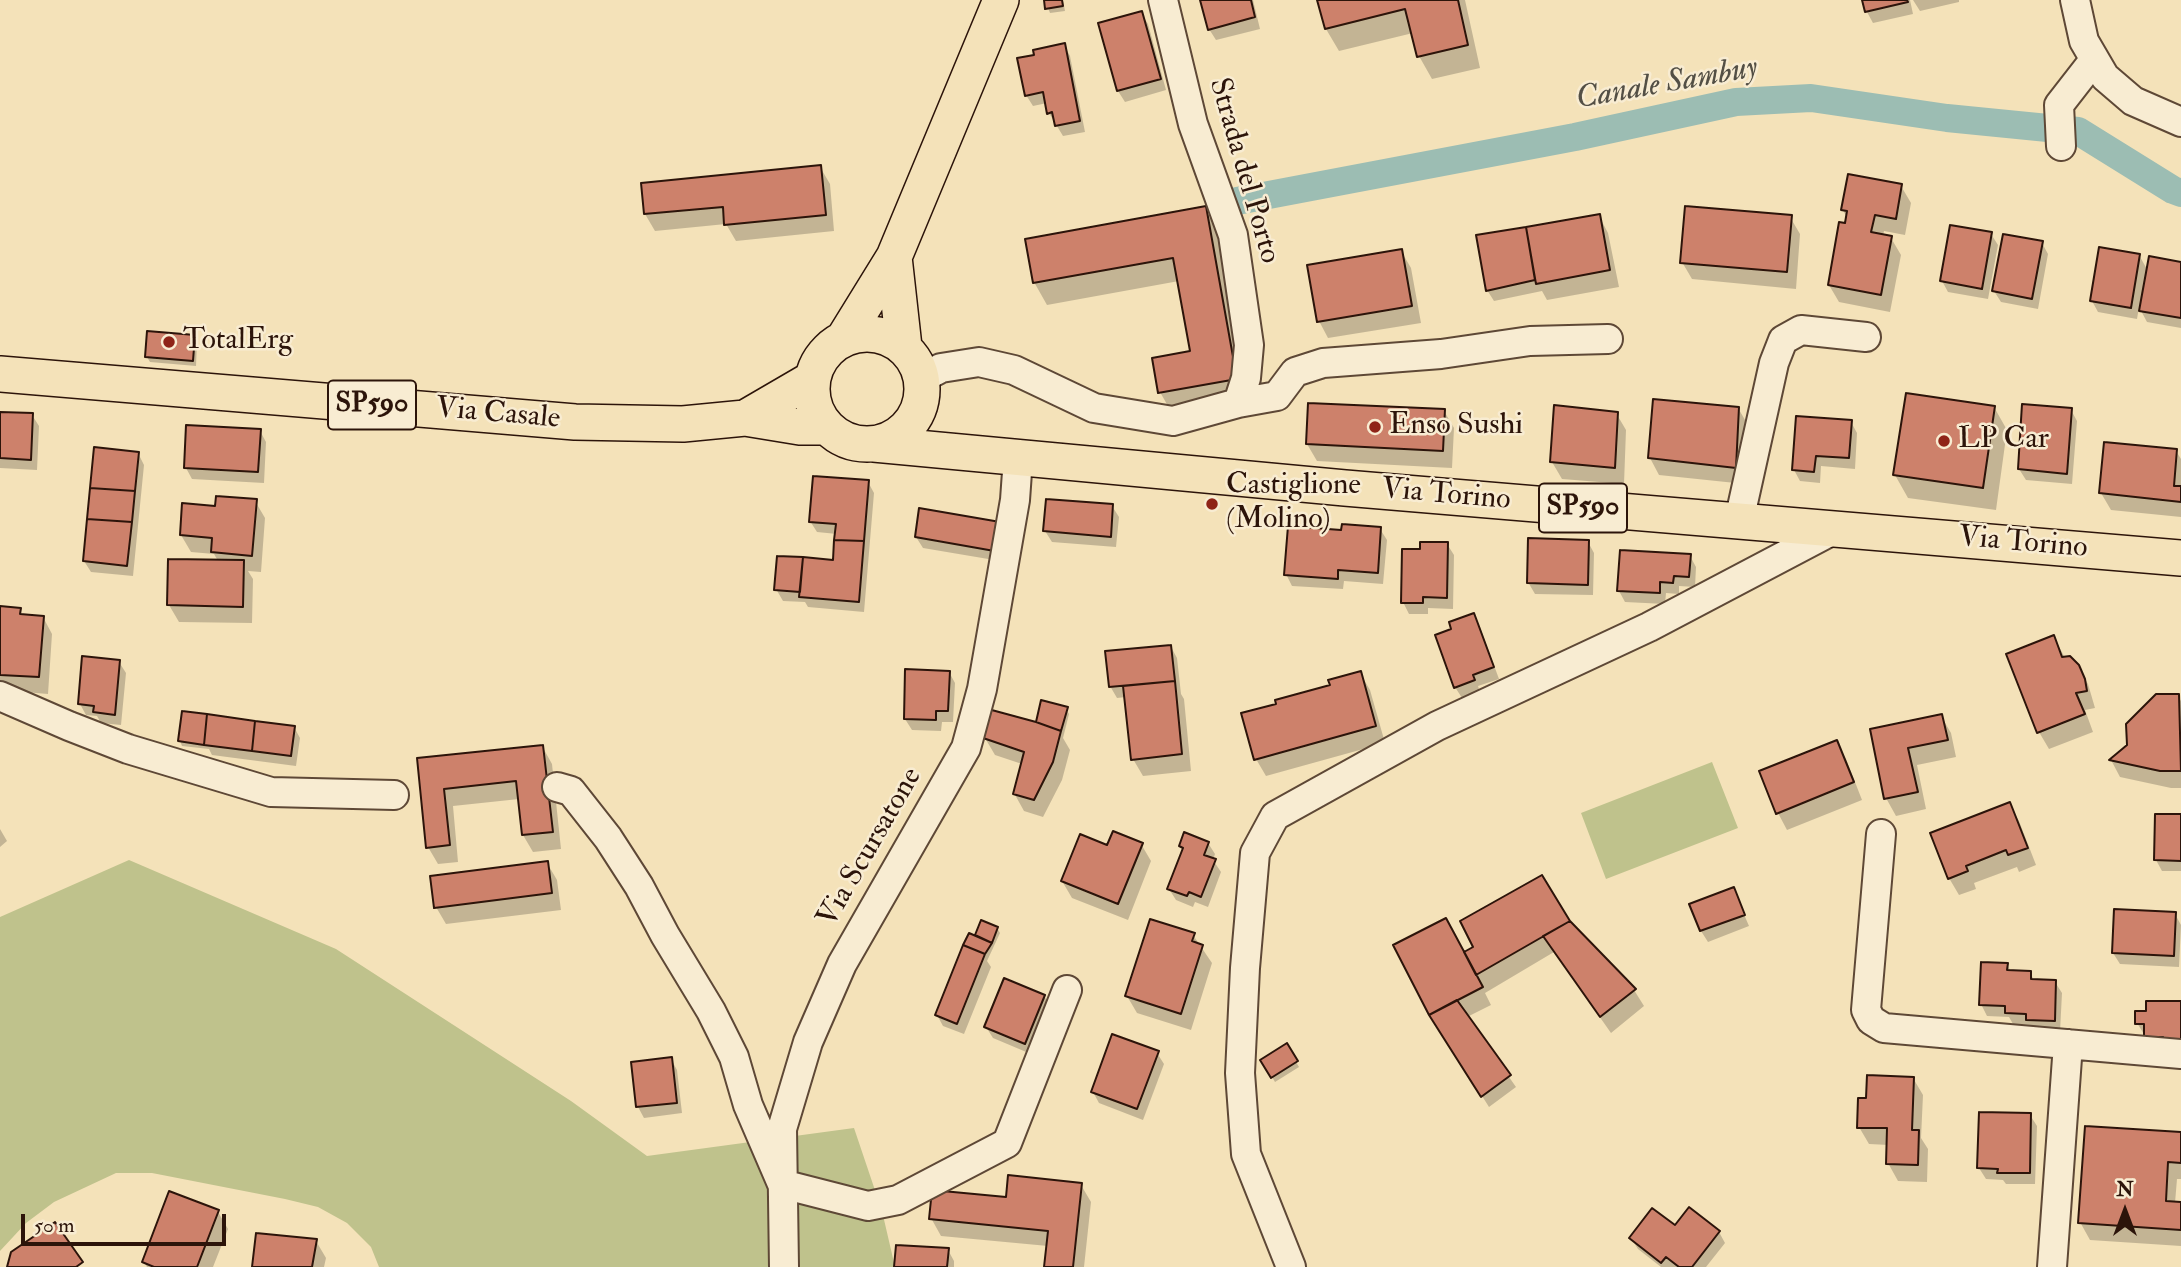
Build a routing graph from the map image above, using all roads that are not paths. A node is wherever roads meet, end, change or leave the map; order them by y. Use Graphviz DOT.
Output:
graph roads {
  1 [pos="1001,0"];
  2 [pos="1163,0"];
  3 [pos="2075,0"];
  4 [pos="2094,60"];
  5 [pos="2181,122"];
  6 [pos="2061,146"];
  7 [pos="894,257"];
  8 [pos="1866,337"];
  9 [pos="844,338"];
  10 [pos="1608,339"];
  11 [pos="904,347"];
  12 [pos="0,374"];
  13 [pos="922,378"];
  14 [pos="812,379"];
  15 [pos="1238,403"];
  16 [pos="917,414"];
  17 [pos="745,418"];
  18 [pos="826,427"];
  19 [pos="874,444"];
  20 [pos="1002,456"];
  21 [pos="1739,521"];
  22 [pos="1837,528"];
  23 [pos="2181,558"];
  24 [pos="0,696"];
  25 [pos="556,787"];
  26 [pos="394,794"];
  27 [pos="1881,834"];
  28 [pos="1067,990"];
  29 [pos="2068,1044"];
  30 [pos="2181,1054"];
  31 [pos="782,1184"];
  32 [pos="784,1267"];
  33 [pos="1292,1267"];
  34 [pos="2052,1267"];
  1 -- 7 [label="main road"];
  2 -- 15 [label="street, Strada del Porto"];
  3 -- 4 [label="street"];
  4 -- 5 [label="street"];
  4 -- 6 [label="street"];
  7 -- 9 [label="main road"];
  7 -- 11 [label="main road"];
  8 -- 21 [label="street"];
  9 -- 11 [label="main road"];
  9 -- 14 [label="main road"];
  10 -- 15 [label="street"];
  11 -- 13 [label="main road"];
  12 -- 17 [label="main road, Via Casale / SP590"];
  13 -- 15 [label="street"];
  13 -- 16 [label="main road"];
  14 -- 17 [label="main road, SP590"];
  14 -- 18 [label="main road"];
  16 -- 19 [label="main road"];
  16 -- 20 [label="main road, SP590"];
  17 -- 18 [label="main road, SP590"];
  18 -- 19 [label="main road, SP590"];
  19 -- 20 [label="main road, SP590"];
  20 -- 21 [label="main road, Via Torino / SP590"];
  20 -- 31 [label="street, Via Scursatone"];
  21 -- 22 [label="main road, Via Torino / SP590"];
  22 -- 23 [label="main road, Via Torino / SP590"];
  22 -- 33 [label="street"];
  24 -- 26 [label="street"];
  25 -- 31 [label="street"];
  27 -- 29 [label="street"];
  28 -- 31 [label="street"];
  29 -- 30 [label="street"];
  29 -- 34 [label="street"];
  31 -- 32 [label="street, Via Scursatone"];
}
